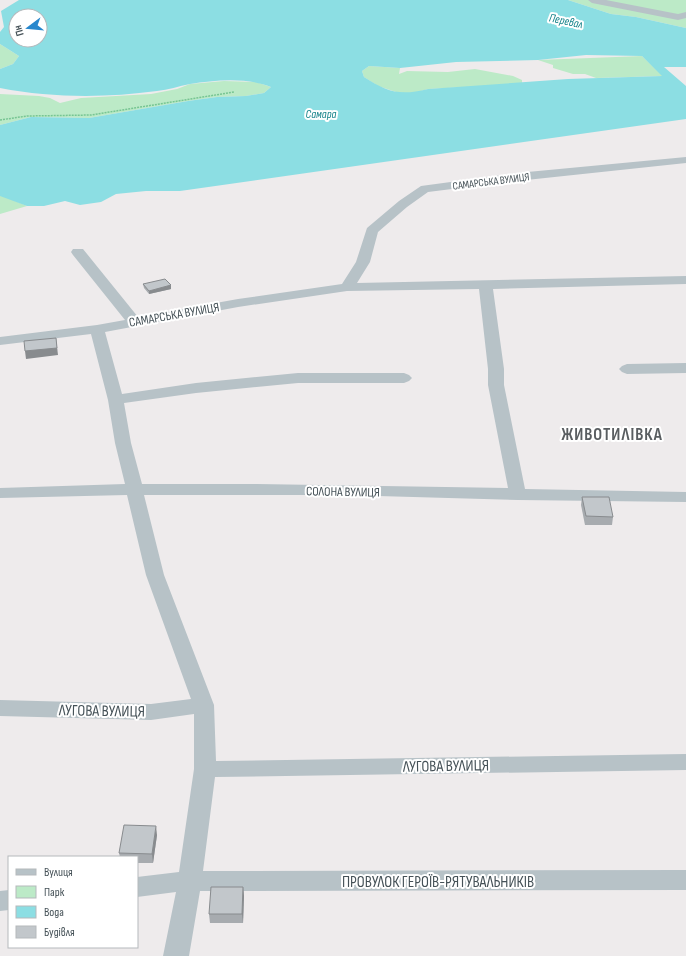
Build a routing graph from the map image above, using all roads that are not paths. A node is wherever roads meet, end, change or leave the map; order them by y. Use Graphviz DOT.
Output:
graph roads {
  1 [pos="592,0"];
  2 [pos="625,0"];
  3 [pos="609,4"];
  4 [pos="686,15"];
  5 [pos="686,160"];
  6 [pos="78,252"];
  7 [pos="686,280"];
  8 [pos="485,284"];
  9 [pos="347,287"];
  10 [pos="134,322"];
  11 [pos="97,329"];
  12 [pos="0,341"];
  13 [pos="686,368"];
  14 [pos="627,369"];
  15 [pos="404,378"];
  16 [pos="116,400"];
  17 [pos="134,488"];
  18 [pos="0,493"];
  19 [pos="518,495"];
  20 [pos="686,497"];
  21 [pos="204,705"];
  22 [pos="0,708"];
  23 [pos="686,762"];
  24 [pos="205,768"];
  25 [pos="686,880"];
  26 [pos="190,881"];
  27 [pos="138,887"];
  28 [pos="176,956"];
  1 -- 3 [label="street"];
  2 -- 3 [label="street"];
  3 -- 4 [label="street"];
  5 -- 9 [label="street, САМАРСЬКА ВУЛИЦЯ"];
  6 -- 10 [label="street"];
  7 -- 8 [label="street, САМАРСЬКА ВУЛИЦЯ"];
  8 -- 9 [label="street, САМАРСЬКА ВУЛИЦЯ"];
  8 -- 19 [label="street"];
  9 -- 10 [label="street, САМАРСЬКА ВУЛИЦЯ"];
  10 -- 11 [label="street, САМАРСЬКА ВУЛИЦЯ"];
  11 -- 12 [label="street, САМАРСЬКА ВУЛИЦЯ"];
  11 -- 16 [label="street"];
  13 -- 14 [label="street"];
  15 -- 16 [label="street"];
  16 -- 17 [label="street"];
  17 -- 18 [label="street, СОЛОНА ВУЛИЦЯ"];
  17 -- 19 [label="street, СОЛОНА ВУЛИЦЯ"];
  17 -- 21 [label="street"];
  19 -- 20 [label="street, СОЛОНА ВУЛИЦЯ"];
  21 -- 22 [label="street, ЛУГОВА ВУЛИЦЯ"];
  21 -- 24 [label="street"];
  23 -- 24 [label="street, ЛУГОВА ВУЛИЦЯ"];
  24 -- 26 [label="street"];
  25 -- 26 [label="street, ПРОВУЛОК ГЕРОЇВ-РЯТУВАЛЬНИКІВ"];
  26 -- 27 [label="street, ПРОВУЛОК ГЕРОЇВ-РЯТУВАЛЬНИКІВ"];
  26 -- 28 [label="street"];
}
